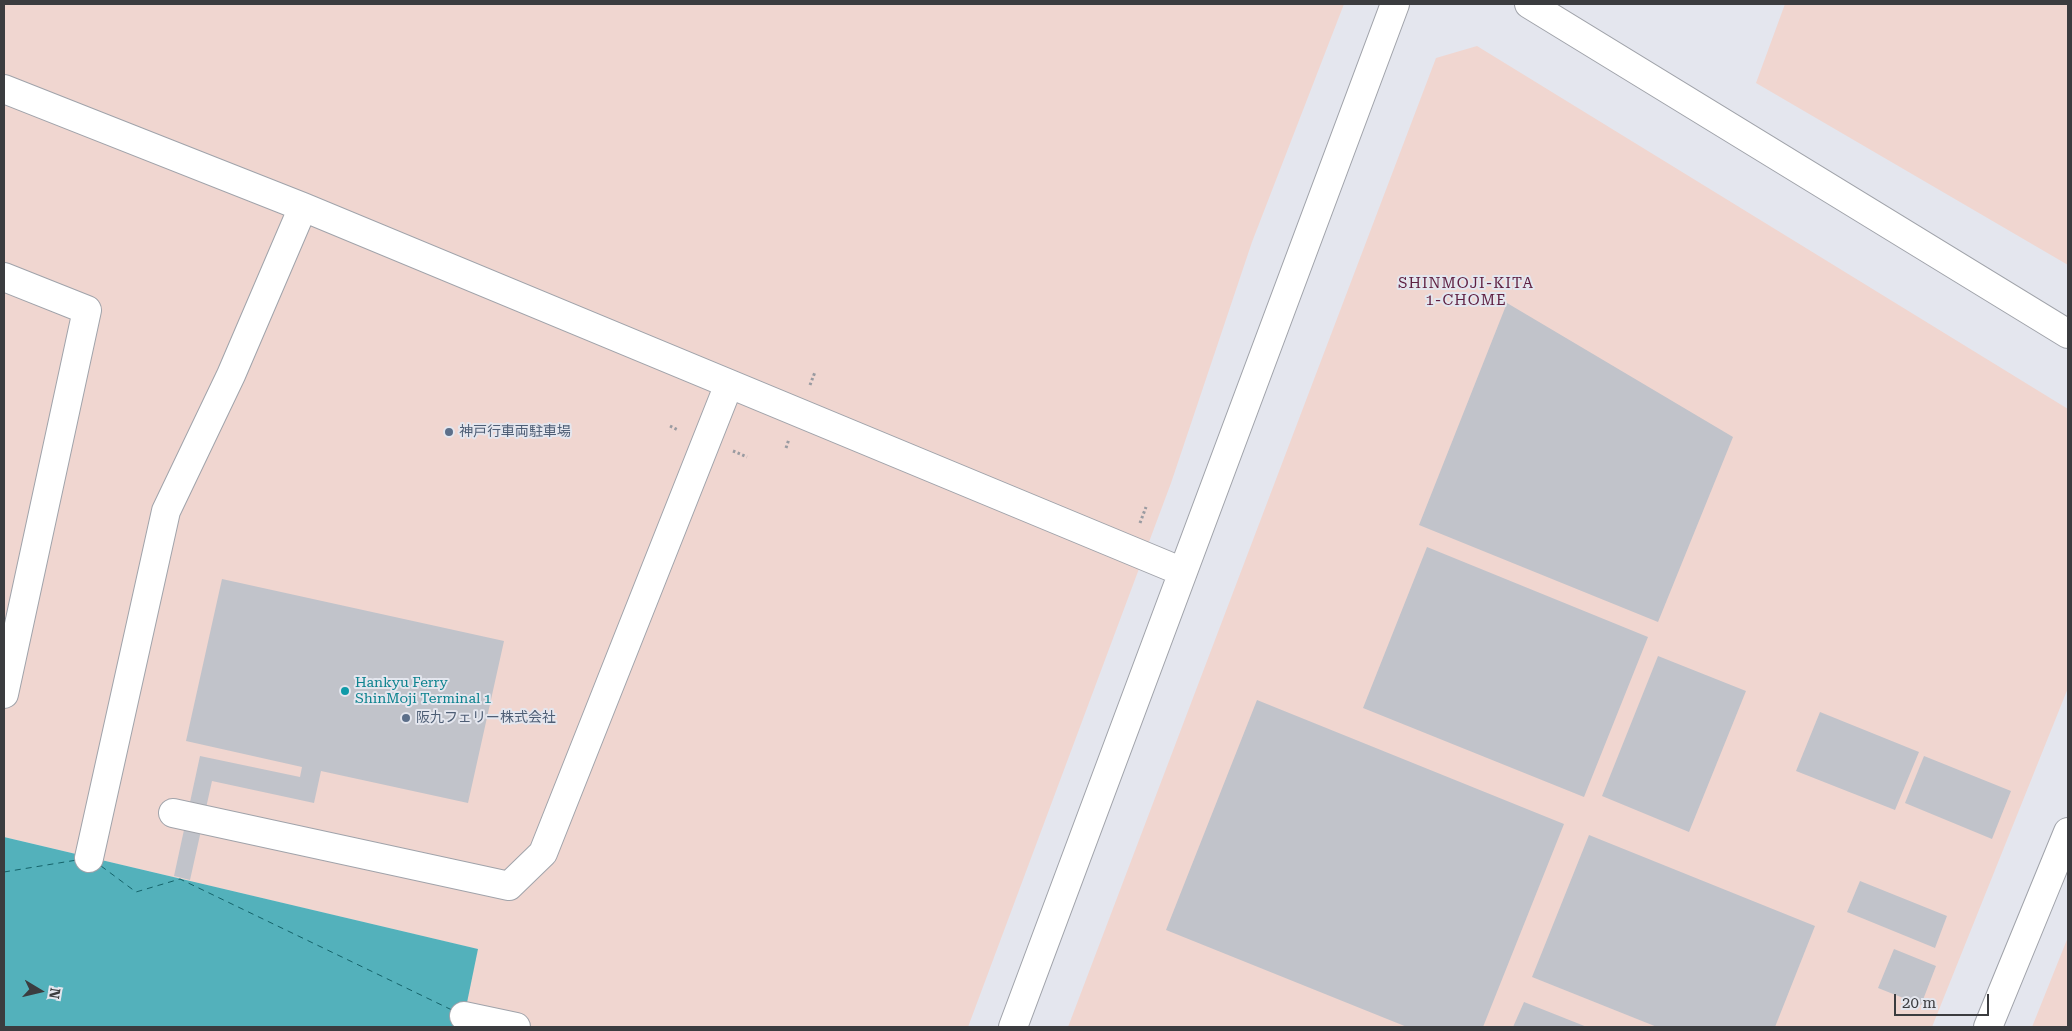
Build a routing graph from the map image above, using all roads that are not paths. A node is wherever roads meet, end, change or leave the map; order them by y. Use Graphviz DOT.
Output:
graph roads {
  1 [pos="1395,4"];
  2 [pos="1529,4"];
  3 [pos="4,89"];
  4 [pos="303,207"];
  5 [pos="4,277"];
  6 [pos="2068,334"];
  7 [pos="729,384"];
  8 [pos="1183,572"];
  9 [pos="4,694"];
  10 [pos="173,813"];
  11 [pos="2068,832"];
  12 [pos="90,858"];
  13 [pos="464,1016"];
  14 [pos="516,1027"];
  15 [pos="1013,1027"];
  16 [pos="1988,1027"];
  1 -- 8 [label="street"];
  2 -- 6 [label="street"];
  3 -- 4 [label="street"];
  4 -- 7 [label="street"];
  4 -- 12 [label="street"];
  5 -- 9 [label="street"];
  7 -- 8 [label="street"];
  7 -- 10 [label="street"];
  8 -- 15 [label="street"];
  11 -- 16 [label="street"];
  13 -- 14 [label="street"];
}
